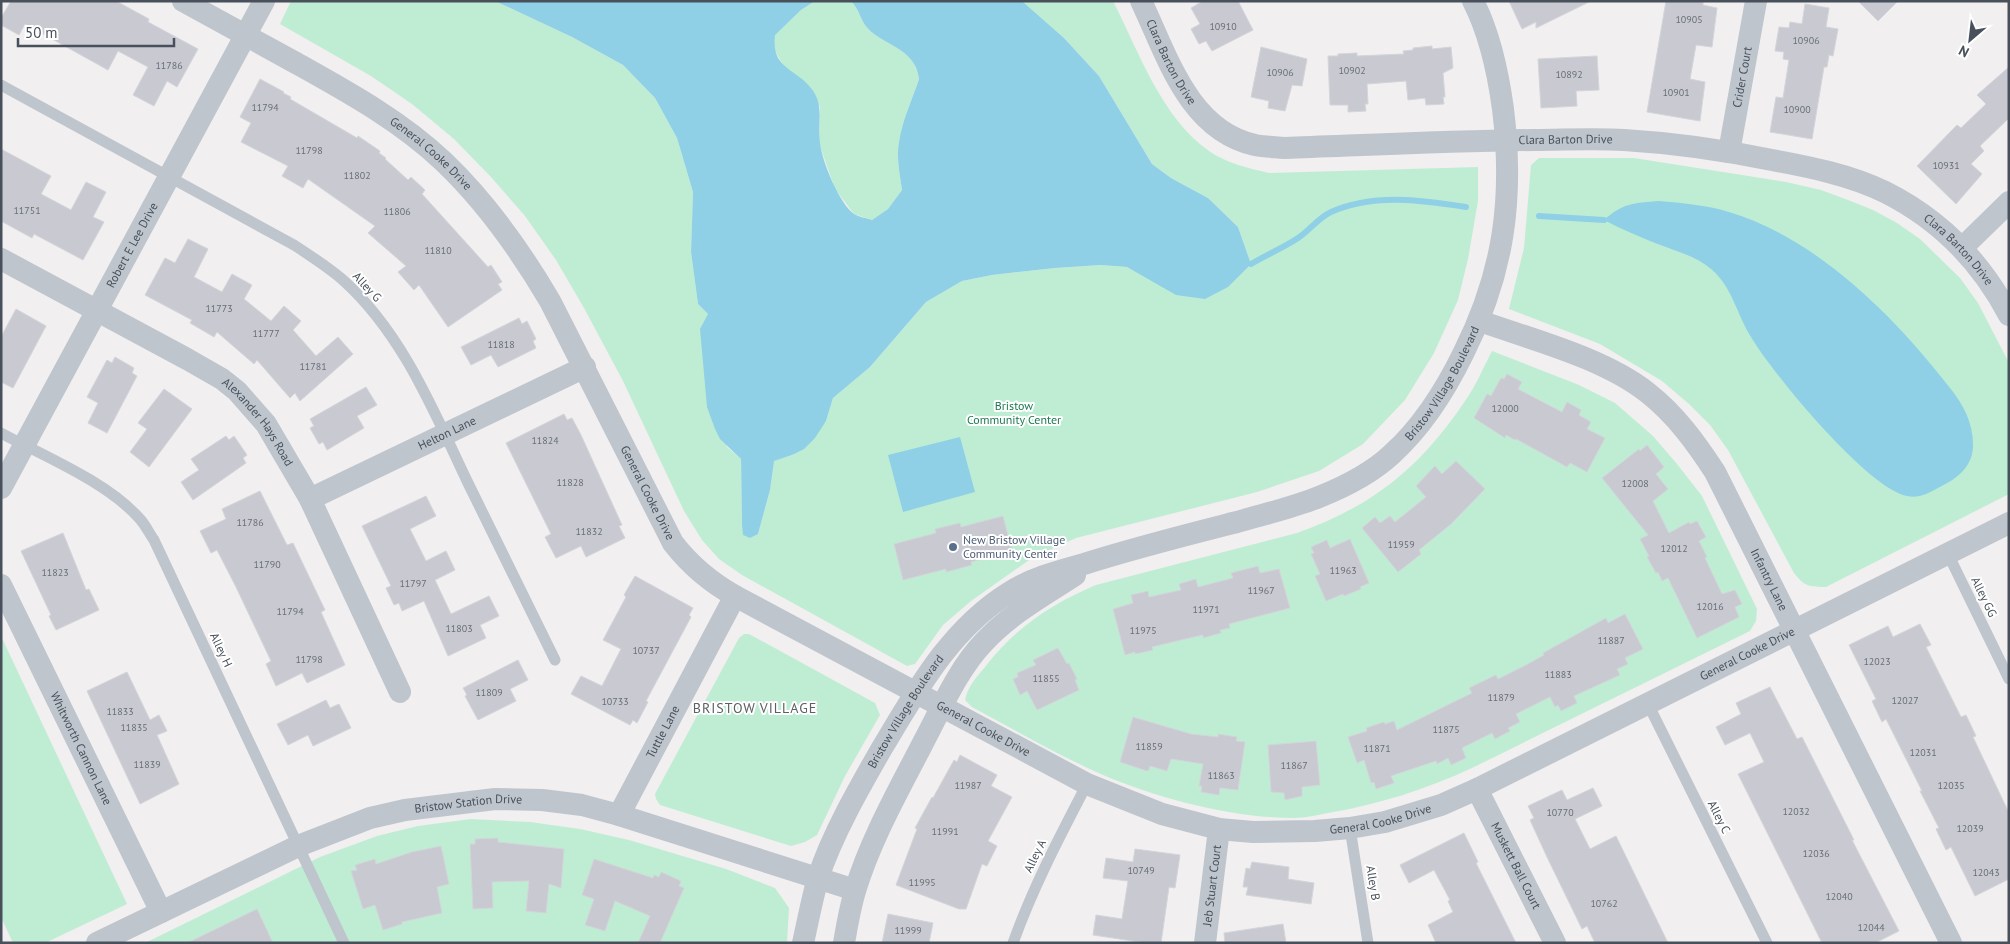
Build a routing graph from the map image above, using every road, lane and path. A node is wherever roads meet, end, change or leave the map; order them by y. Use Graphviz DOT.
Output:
graph roads {
  1 [pos="183,1"];
  2 [pos="264,1"];
  3 [pos="1141,1"];
  4 [pos="1473,1"];
  5 [pos="1756,1"];
  6 [pos="246,35"];
  7 [pos="1,85"];
  8 [pos="1507,140"];
  9 [pos="1729,152"];
  10 [pos="169,177"];
  11 [pos="2009,202"];
  12 [pos="1962,248"];
  13 [pos="1,259"];
  14 [pos="97,311"];
  15 [pos="2009,314"];
  16 [pos="1480,321"];
  17 [pos="584,367"];
  18 [pos="1,433"];
  19 [pos="444,433"];
  20 [pos="24,445"];
  21 [pos="1,488"];
  22 [pos="310,499"];
  23 [pos="2009,523"];
  24 [pos="1948,554"];
  25 [pos="1098,559"];
  26 [pos="1,585"];
  27 [pos="735,596"];
  28 [pos="1795,630"];
  29 [pos="555,660"];
  30 [pos="2009,679"];
  31 [pos="400,692"];
  32 [pos="915,692"];
  33 [pos="1648,704"];
  34 [pos="942,707"];
  35 [pos="1087,784"];
  36 [pos="1477,789"];
  37 [pos="619,814"];
  38 [pos="1350,828"];
  39 [pos="1219,829"];
  40 [pos="298,846"];
  41 [pos="818,877"];
  42 [pos="855,890"];
  43 [pos="160,912"];
  44 [pos="97,943"];
  45 [pos="344,943"];
  46 [pos="803,943"];
  47 [pos="844,943"];
  48 [pos="1014,943"];
  49 [pos="1205,943"];
  50 [pos="1368,943"];
  51 [pos="1555,943"];
  52 [pos="1767,943"];
  53 [pos="1950,943"];
  1 -- 6 [label="street, General Cooke Drive"];
  2 -- 6 [label="street, Robert E Lee Drive"];
  3 -- 8 [label="street, Clara Barton Drive"];
  4 -- 8 [label="street, Bristow Village Boulevard"];
  5 -- 9 [label="street, Crider Court"];
  6 -- 10 [label="street, Robert E Lee Drive"];
  6 -- 17 [label="street, General Cooke Drive"];
  7 -- 10 [label="lane, Alley G"];
  8 -- 9 [label="street, Clara Barton Drive"];
  8 -- 16 [label="street, Bristow Village Boulevard"];
  9 -- 12 [label="street, Clara Barton Drive"];
  10 -- 14 [label="street, Robert E Lee Drive"];
  10 -- 19 [label="lane, Alley G"];
  11 -- 12 [label="street"];
  12 -- 15 [label="street, Clara Barton Drive"];
  13 -- 14 [label="street, Alexander Hays Road"];
  14 -- 20 [label="street, Robert E Lee Drive"];
  14 -- 22 [label="street, Alexander Hays Road"];
  16 -- 25 [label="street, Bristow Village Boulevard"];
  16 -- 28 [label="street, Infantry Lane"];
  17 -- 19 [label="street, Helton Lane"];
  17 -- 27 [label="street, General Cooke Drive"];
  18 -- 20 [label="lane, Alley H"];
  19 -- 22 [label="street, Helton Lane"];
  19 -- 29 [label="lane, Alley G"];
  20 -- 21 [label="street, Robert E Lee Drive"];
  20 -- 40 [label="lane, Alley H"];
  22 -- 31 [label="street, Alexander Hays Road"];
  23 -- 24 [label="street, General Cooke Drive"];
  24 -- 28 [label="street, General Cooke Drive"];
  24 -- 30 [label="lane, Alley GG"];
  25 -- 32 [label="street, Bristow Village Boulevard"];
  25 -- 34 [label="street, Bristow Village Boulevard"];
  26 -- 43 [label="street, Whitworth Cannon Lane"];
  27 -- 32 [label="street, General Cooke Drive"];
  27 -- 37 [label="street, Tuttle Lane"];
  28 -- 33 [label="street, General Cooke Drive"];
  28 -- 53 [label="street, Infantry Lane"];
  32 -- 34 [label="street, General Cooke Drive"];
  32 -- 41 [label="street, Bristow Village Boulevard"];
  33 -- 36 [label="street, General Cooke Drive"];
  33 -- 52 [label="lane, Alley C"];
  34 -- 35 [label="street, General Cooke Drive"];
  34 -- 42 [label="street, Bristow Village Boulevard"];
  35 -- 39 [label="street, General Cooke Drive"];
  35 -- 48 [label="lane, Alley A"];
  36 -- 38 [label="street, General Cooke Drive"];
  36 -- 51 [label="street, Muskett Ball Court"];
  37 -- 40 [label="street, Bristow Station Drive"];
  37 -- 41 [label="street, Bristow Station Drive"];
  38 -- 39 [label="street, General Cooke Drive"];
  38 -- 50 [label="lane, Alley B"];
  39 -- 49 [label="street, Jeb Stuart Court"];
  40 -- 43 [label="street, Bristow Station Drive"];
  40 -- 45 [label="lane, Alley H"];
  41 -- 42 [label="street, Bristow Station Drive"];
  41 -- 46 [label="street, Bristow Village Boulevard"];
  42 -- 47 [label="street, Bristow Village Boulevard"];
  43 -- 44 [label="street, Bristow Station Drive"];
}
